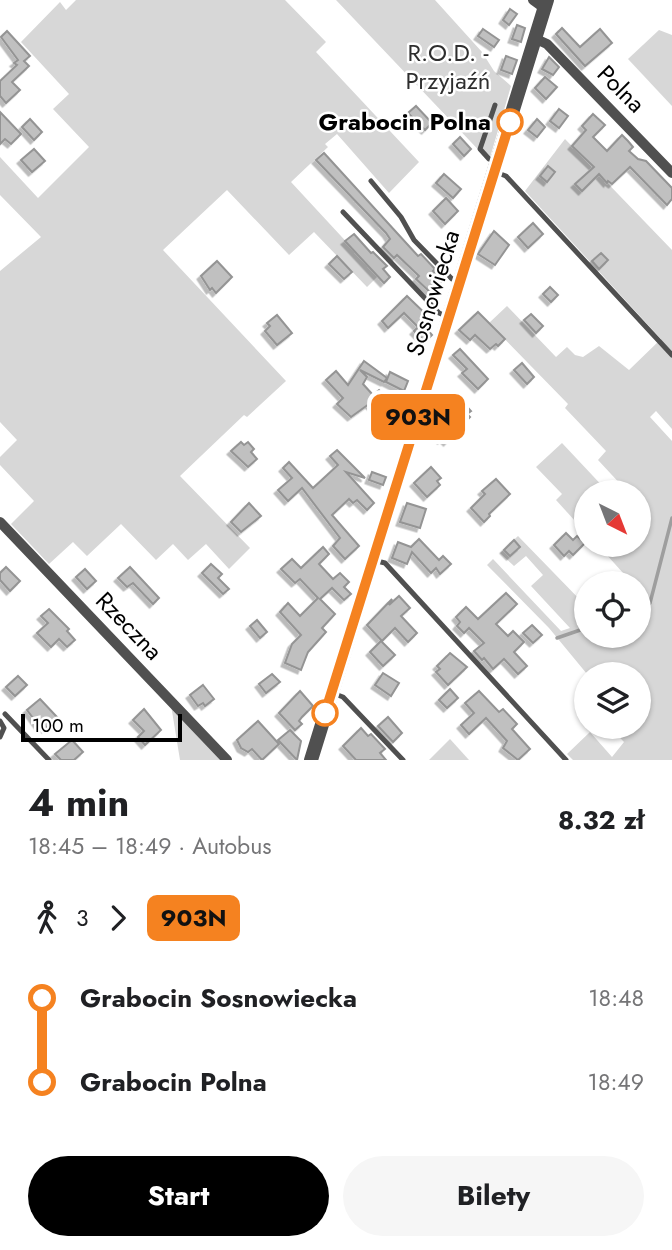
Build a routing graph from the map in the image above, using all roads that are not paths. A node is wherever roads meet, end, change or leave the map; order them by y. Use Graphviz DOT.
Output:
graph roads {
  1 [pos="541,3"];
  2 [pos="536,39"];
  3 [pos="495,105"];
  4 [pos="496,166"];
  5 [pos="672,173"];
  6 [pos="371,181"];
  7 [pos="343,212"];
  8 [pos="460,281"];
  9 [pos="449,317"];
  10 [pos="672,355"];
  11 [pos="0,522"];
  12 [pos="373,560"];
  13 [pos="332,692"];
  14 [pos="5,714"];
  15 [pos="0,721"];
  16 [pos="0,737"];
  17 [pos="49,760"];
  18 [pos="228,760"];
  19 [pos="311,760"];
  20 [pos="403,760"];
  21 [pos="566,760"];
  1 -- 2 [label="street, Sosnowiecka"];
  2 -- 4 [label="street, Sosnowiecka"];
  2 -- 5 [label="street, Polna"];
  3 -- 4 [label="lane"];
  4 -- 8 [label="street, Sosnowiecka"];
  4 -- 10 [label="lane"];
  6 -- 8 [label="lane"];
  7 -- 9 [label="lane"];
  8 -- 9 [label="street, Sosnowiecka"];
  9 -- 12 [label="street, Sosnowiecka"];
  11 -- 18 [label="street, Rzeczna"];
  12 -- 13 [label="street, Sosnowiecka"];
  12 -- 21 [label="lane"];
  13 -- 19 [label="street, Sosnowiecka"];
  13 -- 20 [label="lane"];
  14 -- 17 [label="lane"];
  15 -- 16 [label="lane"];
}
